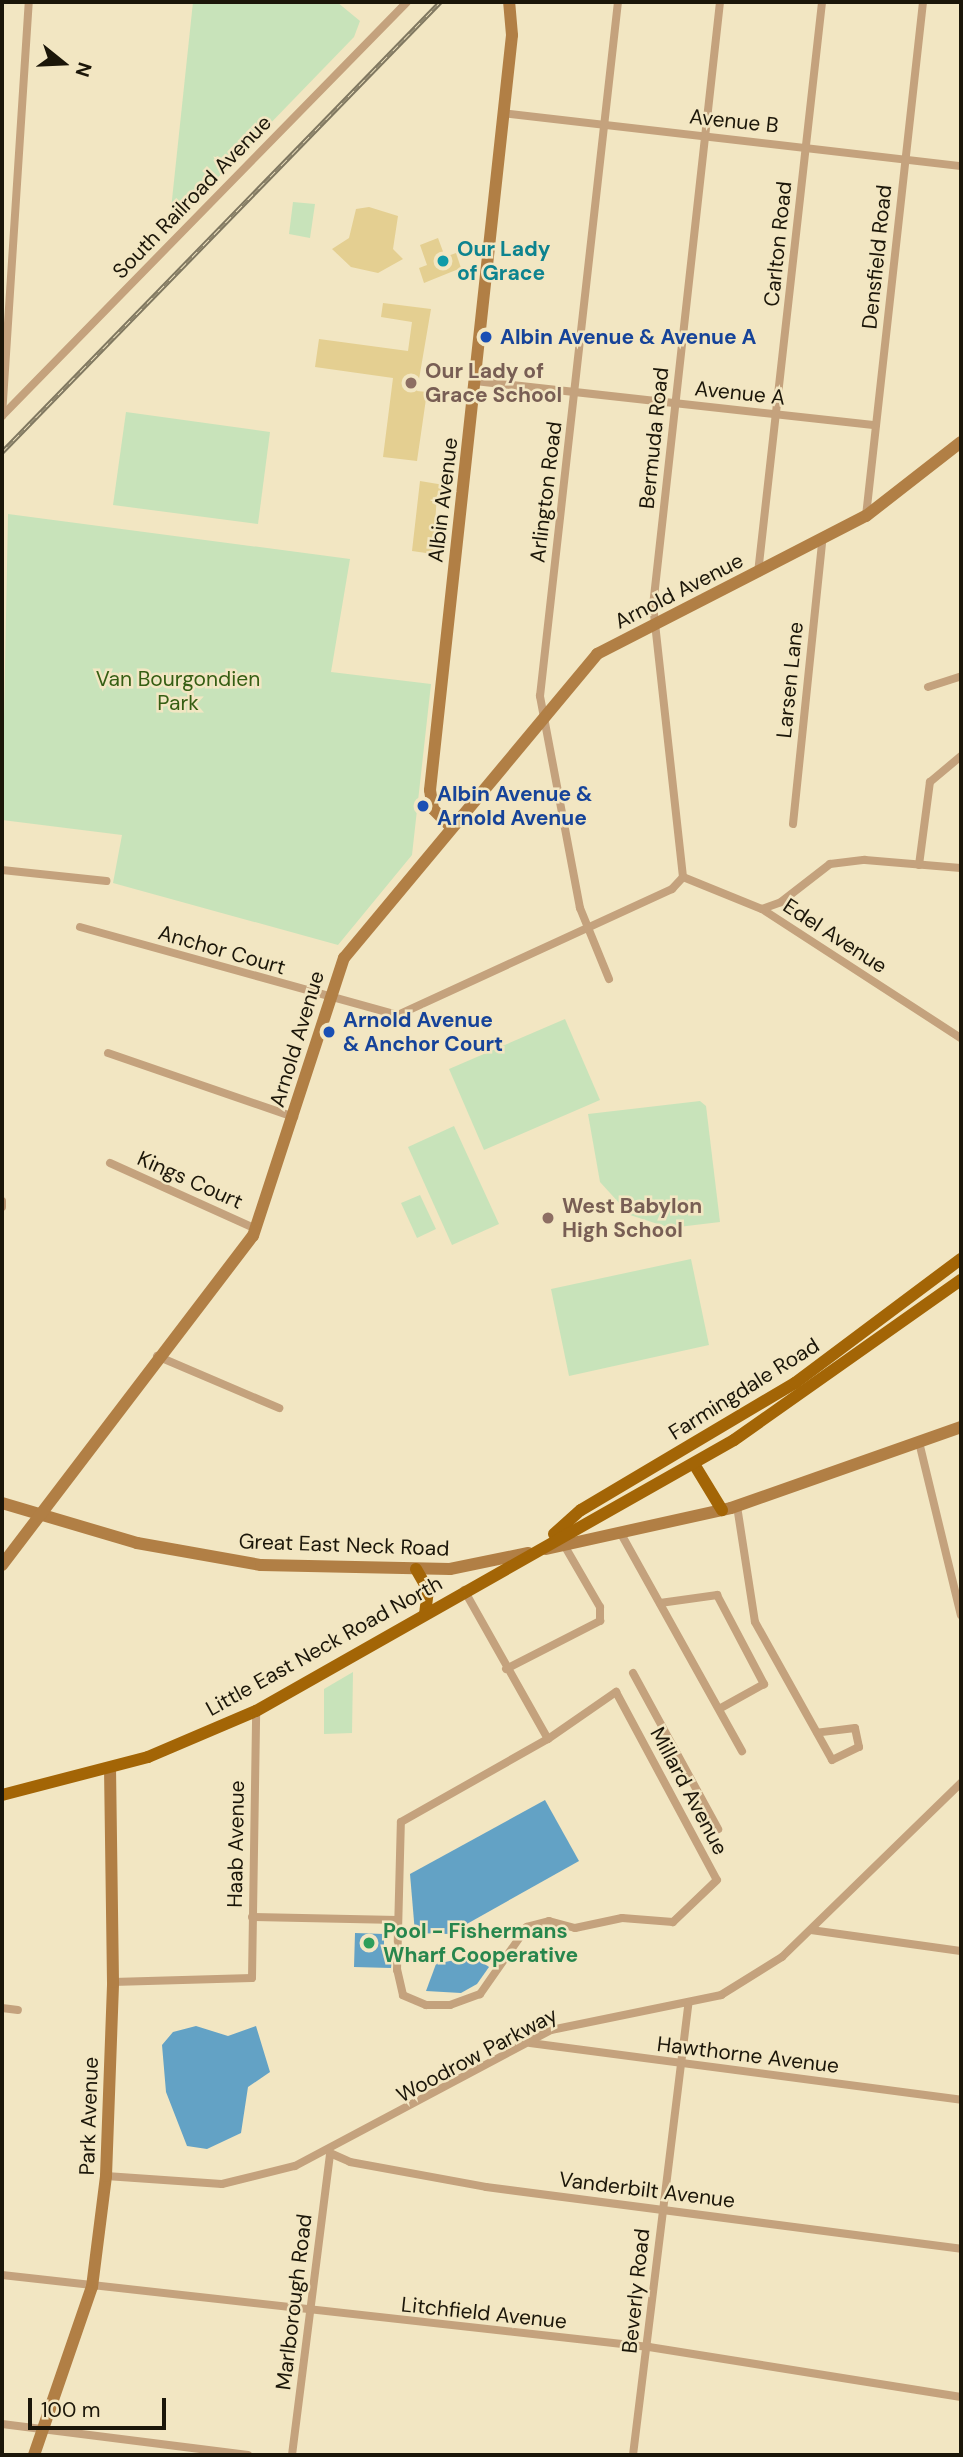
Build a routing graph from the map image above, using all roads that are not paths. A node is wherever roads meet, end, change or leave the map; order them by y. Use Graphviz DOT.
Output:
graph roads {
  1 [pos="29,2"];
  2 [pos="407,2"];
  3 [pos="509,2"];
  4 [pos="618,2"];
  5 [pos="720,2"];
  6 [pos="822,2"];
  7 [pos="923,2"];
  8 [pos="502,113"];
  9 [pos="604,124"];
  10 [pos="705,136"];
  11 [pos="806,147"];
  12 [pos="905,159"];
  13 [pos="961,166"];
  14 [pos="475,381"];
  15 [pos="575,392"];
  16 [pos="676,404"];
  17 [pos="776,414"];
  18 [pos="2,416"];
  19 [pos="876,425"];
  20 [pos="961,442"];
  21 [pos="866,516"];
  22 [pos="822,541"];
  23 [pos="758,573"];
  24 [pos="654,625"];
  25 [pos="961,676"];
  26 [pos="928,687"];
  27 [pos="543,717"];
  28 [pos="961,756"];
  29 [pos="793,824"];
  30 [pos="451,827"];
  31 [pos="919,865"];
  32 [pos="961,868"];
  33 [pos="2,870"];
  34 [pos="683,877"];
  35 [pos="106,881"];
  36 [pos="762,909"];
  37 [pos="80,927"];
  38 [pos="587,930"];
  39 [pos="609,979"];
  40 [pos="328,1000"];
  41 [pos="961,1038"];
  42 [pos="108,1053"];
  43 [pos="294,1117"];
  44 [pos="110,1163"];
  45 [pos="256,1229"];
  46 [pos="961,1259"];
  47 [pos="961,1280"];
  48 [pos="157,1356"];
  49 [pos="279,1408"];
  50 [pos="961,1427"];
  51 [pos="919,1442"];
  52 [pos="694,1464"];
  53 [pos="2,1503"];
  54 [pos="737,1506"];
  55 [pos="722,1510"];
  56 [pos="35,1514"];
  57 [pos="620,1532"];
  58 [pos="543,1544"];
  59 [pos="564,1545"];
  60 [pos="523,1555"];
  61 [pos="2,1565"];
  62 [pos="416,1569"];
  63 [pos="957,1585"];
  64 [pos="464,1590"];
  65 [pos="660,1603"];
  66 [pos="425,1613"];
  67 [pos="961,1615"];
  68 [pos="506,1669"];
  69 [pos="633,1673"];
  70 [pos="719,1709"];
  71 [pos="256,1711"];
  72 [pos="817,1733"];
  73 [pos="548,1739"];
  74 [pos="742,1751"];
  75 [pos="110,1768"];
  76 [pos="961,1783"];
  77 [pos="2,1795"];
  78 [pos="718,1829"];
  79 [pos="252,1916"];
  80 [pos="398,1920"];
  81 [pos="811,1930"];
  82 [pos="961,1951"];
  83 [pos="113,1982"];
  84 [pos="688,2005"];
  85 [pos="2,2008"];
  86 [pos="18,2010"];
  87 [pos="530,2043"];
  88 [pos="681,2065"];
  89 [pos="961,2100"];
  90 [pos="330,2152"];
  91 [pos="106,2176"];
  92 [pos="662,2210"];
  93 [pos="961,2249"];
  94 [pos="2,2275"];
  95 [pos="92,2287"];
  96 [pos="311,2313"];
  97 [pos="649,2347"];
  98 [pos="961,2398"];
  99 [pos="2,2424"];
  100 [pos="43,2430"];
  101 [pos="34,2455"];
  102 [pos="248,2455"];
  103 [pos="292,2455"];
  104 [pos="633,2455"];
  1 -- 18 [label="street"];
  2 -- 18 [label="street, South Railroad Avenue"];
  3 -- 8 [label="street, Albin Avenue"];
  4 -- 9 [label="street, Arlington Road"];
  5 -- 10 [label="street, Bermuda Road"];
  6 -- 11 [label="street, Carlton Road"];
  7 -- 12 [label="street, Densfield Road"];
  8 -- 9 [label="street, Avenue B"];
  8 -- 14 [label="street, Albin Avenue"];
  9 -- 10 [label="street, Avenue B"];
  9 -- 15 [label="street, Arlington Road"];
  10 -- 11 [label="street, Avenue B"];
  10 -- 16 [label="street, Bermuda Road"];
  11 -- 12 [label="street, Avenue B"];
  11 -- 17 [label="street, Carlton Road"];
  12 -- 13 [label="street, Avenue B"];
  12 -- 19 [label="street, Densfield Road"];
  14 -- 15 [label="street, Avenue A"];
  14 -- 30 [label="street, Albin Avenue"];
  15 -- 16 [label="street, Avenue A"];
  15 -- 27 [label="street, Arlington Road"];
  16 -- 17 [label="street, Avenue A"];
  16 -- 24 [label="street, Bermuda Road"];
  17 -- 19 [label="street, Avenue A"];
  17 -- 23 [label="street, Carlton Road"];
  19 -- 21 [label="street, Densfield Road"];
  20 -- 21 [label="street, Arnold Avenue"];
  21 -- 22 [label="street, Arnold Avenue"];
  22 -- 23 [label="street, Arnold Avenue"];
  22 -- 29 [label="street, Larsen Lane"];
  23 -- 24 [label="street, Arnold Avenue"];
  24 -- 27 [label="street, Arnold Avenue"];
  24 -- 34 [label="street, Bermuda Road"];
  25 -- 26 [label="street"];
  27 -- 30 [label="street, Arnold Avenue"];
  27 -- 38 [label="street, Arlington Road"];
  28 -- 31 [label="street"];
  30 -- 40 [label="street, Arnold Avenue"];
  31 -- 32 [label="street"];
  31 -- 36 [label="street"];
  33 -- 35 [label="street"];
  34 -- 36 [label="street, Edel Avenue"];
  34 -- 38 [label="street, Anchor Court"];
  36 -- 41 [label="street, Edel Avenue"];
  37 -- 40 [label="street, Anchor Court"];
  38 -- 39 [label="street, Arlington Road"];
  38 -- 40 [label="street, Anchor Court"];
  40 -- 43 [label="street, Arnold Avenue"];
  42 -- 43 [label="street"];
  43 -- 45 [label="street, Arnold Avenue"];
  44 -- 45 [label="street, Kings Court"];
  45 -- 48 [label="street, Arnold Avenue"];
  46 -- 58 [label="main road, Farmingdale Road"];
  47 -- 52 [label="main road, Farmingdale Road"];
  48 -- 49 [label="street"];
  48 -- 56 [label="street, Arnold Avenue"];
  50 -- 51 [label="street"];
  51 -- 54 [label="street"];
  51 -- 63 [label="street"];
  52 -- 55 [label="main road"];
  52 -- 58 [label="main road, Farmingdale Road"];
  53 -- 56 [label="street, Great East Neck Road"];
  54 -- 55 [label="street"];
  54 -- 72 [label="street"];
  55 -- 57 [label="street"];
  56 -- 61 [label="street, Arnold Avenue"];
  56 -- 62 [label="street, Great East Neck Road"];
  57 -- 59 [label="street"];
  57 -- 65 [label="street"];
  58 -- 60 [label="main road, Farmingdale Road"];
  59 -- 60 [label="street"];
  59 -- 68 [label="street"];
  60 -- 62 [label="street, Great East Neck Road"];
  60 -- 64 [label="main road, Little East Neck Road North"];
  62 -- 66 [label="main road"];
  63 -- 67 [label="street"];
  64 -- 66 [label="main road, Little East Neck Road North"];
  64 -- 68 [label="street"];
  65 -- 70 [label="street"];
  65 -- 70 [label="street"];
  66 -- 71 [label="main road, Little East Neck Road North"];
  68 -- 73 [label="street"];
  69 -- 78 [label="street"];
  70 -- 74 [label="street"];
  71 -- 75 [label="main road, Little East Neck Road North"];
  71 -- 79 [label="street, Haab Avenue"];
  72 -- 72 [label="street"];
  73 -- 80 [label="street, Millard Avenue"];
  73 -- 80 [label="street, Millard Avenue"];
  75 -- 77 [label="main road, Little East Neck Road North"];
  75 -- 83 [label="street, Park Avenue"];
  76 -- 81 [label="street, Woodrow Parkway"];
  79 -- 80 [label="street"];
  79 -- 83 [label="street, Haab Avenue"];
  81 -- 82 [label="street"];
  81 -- 84 [label="street, Woodrow Parkway"];
  83 -- 91 [label="street, Park Avenue"];
  84 -- 87 [label="street, Woodrow Parkway"];
  84 -- 88 [label="street, Beverly Road"];
  85 -- 86 [label="street"];
  87 -- 88 [label="street, Hawthorne Avenue"];
  87 -- 90 [label="street, Woodrow Parkway"];
  88 -- 89 [label="street, Hawthorne Avenue"];
  88 -- 92 [label="street, Beverly Road"];
  90 -- 91 [label="street, Woodrow Parkway"];
  90 -- 92 [label="street, Vanderbilt Avenue"];
  90 -- 96 [label="street, Marlborough Road"];
  91 -- 95 [label="street, Park Avenue"];
  92 -- 93 [label="street, Vanderbilt Avenue"];
  92 -- 97 [label="street, Beverly Road"];
  94 -- 95 [label="street, Litchfield Avenue"];
  95 -- 96 [label="street, Litchfield Avenue"];
  95 -- 100 [label="street, Park Avenue"];
  96 -- 97 [label="street, Litchfield Avenue"];
  96 -- 103 [label="street, Marlborough Road"];
  97 -- 98 [label="street, Litchfield Avenue"];
  97 -- 104 [label="street, Beverly Road"];
  99 -- 100 [label="street"];
  100 -- 101 [label="street, Park Avenue"];
  100 -- 102 [label="street"];
}
